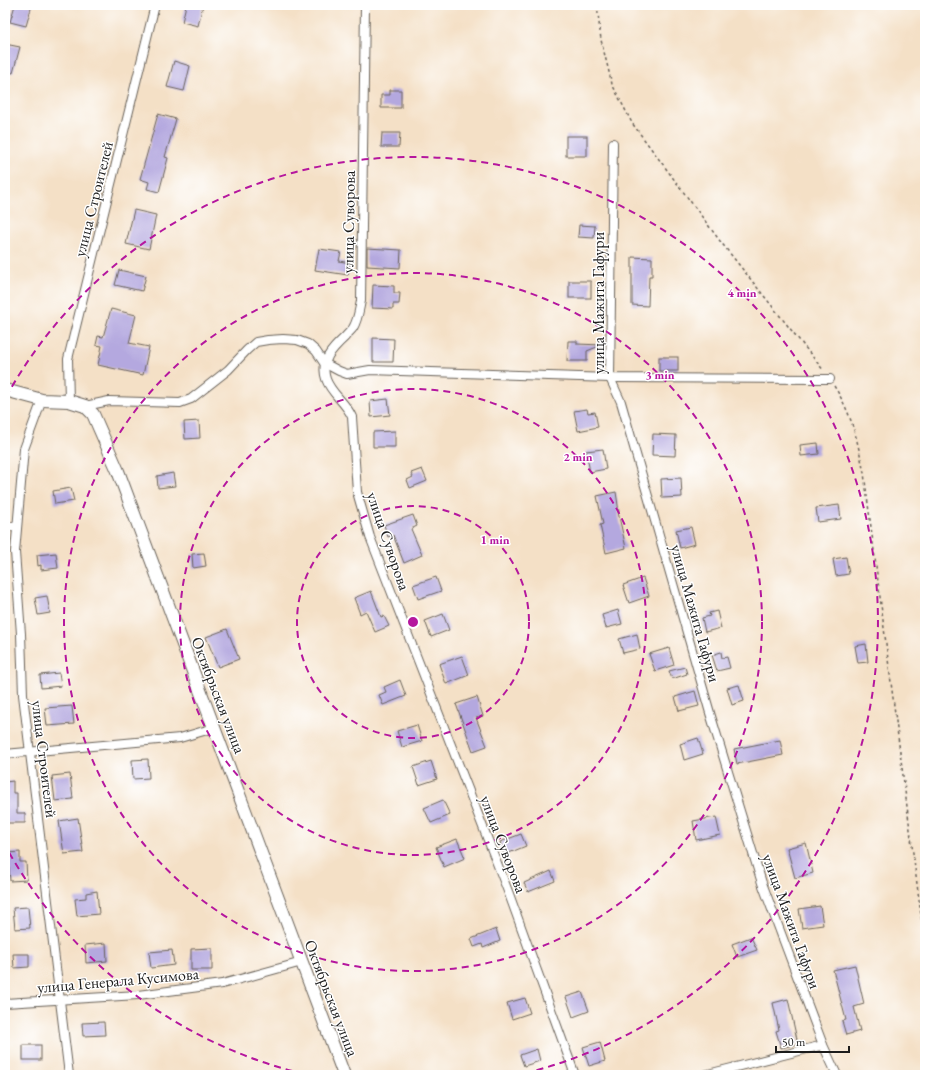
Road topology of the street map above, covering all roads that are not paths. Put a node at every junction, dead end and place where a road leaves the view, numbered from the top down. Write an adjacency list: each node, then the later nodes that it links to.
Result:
1 (155, 5): 9 (street, улица Строителей)
2 (365, 5): 4 (street, улица Суворова)
3 (613, 143): 5 (street, улица Мажита Гафури)
4 (324, 364): 5 (street); 10 (street); 22 (street, улица Суворова)
5 (610, 378): 6 (street); 19 (street, улица Мажита Гафури)
6 (830, 379)
7 (5, 390): 8 (street)
8 (42, 400): 9 (street); 11 (street, улица Строителей)
9 (69, 401): 10 (street)
10 (85, 406): 13 (street, Октябрьская улица)
11 (18, 525): 12 (street); 14 (street, улица Строителей)
12 (5, 528)
13 (214, 728): 14 (street); 16 (street, Октябрьская улица)
14 (31, 751): 15 (street); 17 (street, улица Строителей)
15 (5, 754)
16 (302, 962): 17 (street, улица Генерала Кусимова); 21 (street, Октябрьская улица)
17 (60, 999): 18 (street, улица Генерала Кусимова); 20 (street, улица Строителей)
18 (5, 1003)
19 (823, 1045): 23 (street); 24 (street, улица Мажита Гафури)
20 (68, 1075)
21 (344, 1075)
22 (575, 1075)
23 (704, 1075)
24 (837, 1075)

